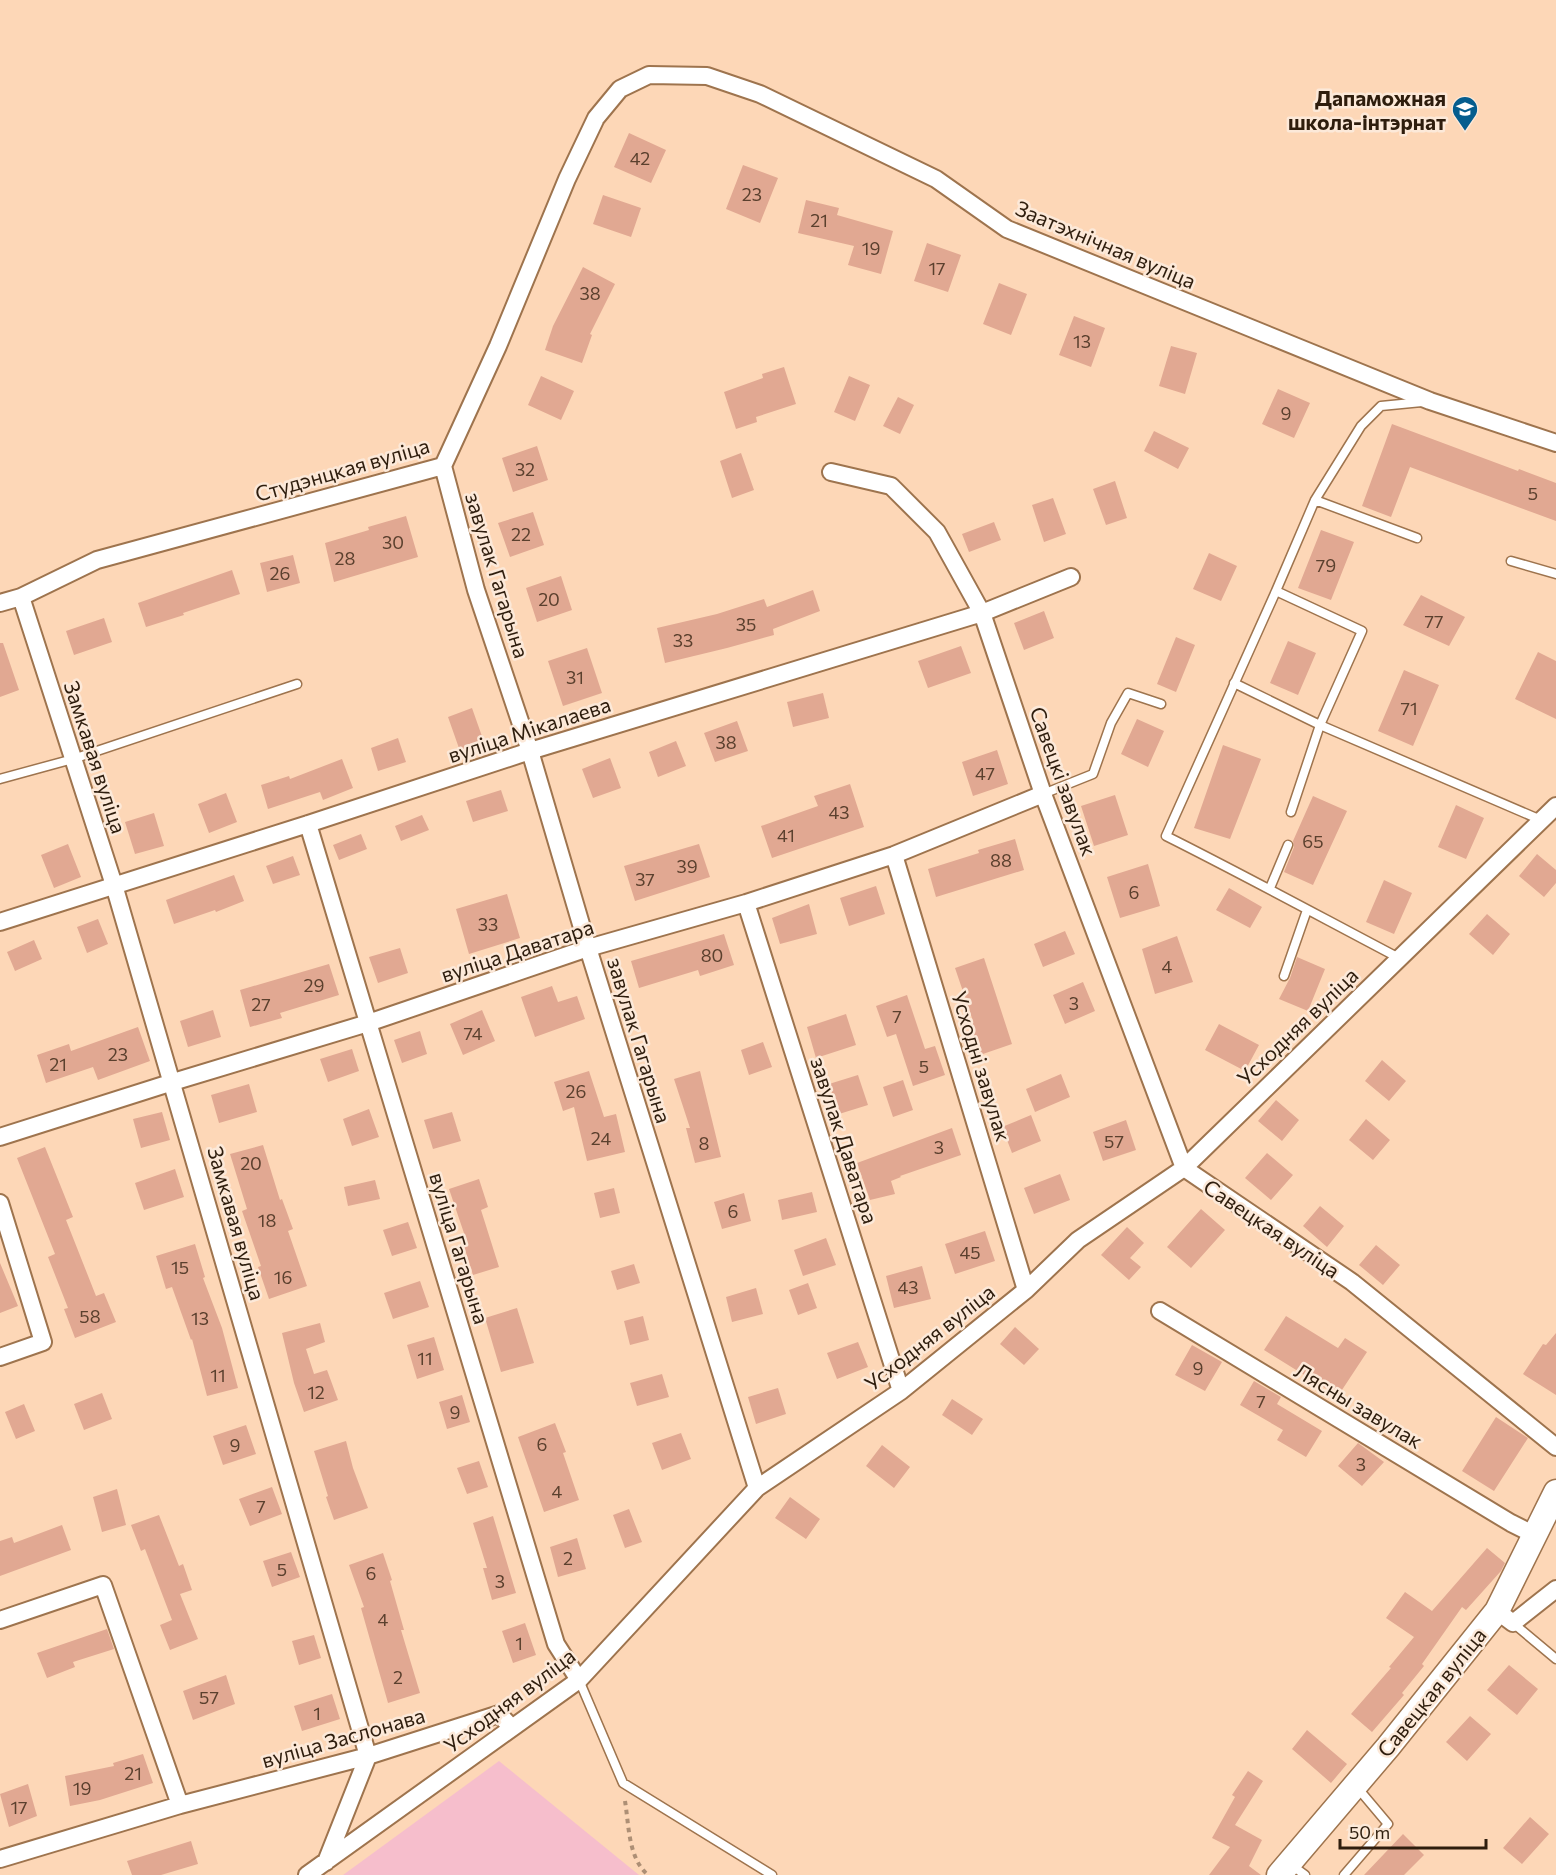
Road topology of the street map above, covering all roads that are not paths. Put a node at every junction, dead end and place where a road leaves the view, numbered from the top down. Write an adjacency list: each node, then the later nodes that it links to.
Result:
1 (649, 75): 2 (street, Заатэхнічная вуліца); 4 (street, Студэнцкая вуліца)
2 (1430, 401): 3 (street, Заатэхнічная вуліца); 6 (lane)
3 (1556, 443)
4 (443, 466): 12 (street, Студэнцкая вуліца); 19 (street, завулак Гагарына)
5 (831, 472): 14 (street, Савецкі завулак)
6 (1315, 500): 7 (lane); 11 (lane)
7 (1418, 538)
8 (1511, 561): 9 (lane)
9 (1556, 574)
10 (1071, 577): 14 (street, вуліца Мікалаева)
11 (1276, 591): 15 (lane); 18 (lane)
12 (21, 597): 13 (street, Студэнцкая вуліца); 20 (street, Замкавая вуліца)
13 (0, 603)
14 (982, 613): 19 (street, вуліца Мікалаева); 22 (street, Савецкі завулак)
15 (1234, 683): 18 (lane); 30 (lane)
16 (297, 684): 20 (lane)
17 (1161, 704): 22 (lane)
18 (1320, 725): 24 (lane); 25 (lane)
19 (530, 751): 26 (street, вуліца Мікалаева); 34 (street, завулак Гагарына)
20 (73, 759): 21 (lane); 29 (street, Замкавая вуліца)
21 (0, 779)
22 (1043, 794): 28 (street, вуліца Даватара); 40 (street, Савецкі завулак)
23 (1556, 806): 25 (street, Усходняя вуліца)
24 (1291, 812)
25 (1541, 820): 35 (street, Усходняя вуліца)
26 (308, 824): 29 (street, вуліца Мікалаева); 37 (street, вуліца Гагарына)
27 (1288, 845): 30 (lane)
28 (894, 855): 31 (street, вуліца Даватара); 42 (street, Усходні завулак)
29 (114, 885): 33 (street, вуліца Мікалаева); 38 (street, Замкавая вуліца)
30 (1270, 888): 32 (lane)
31 (746, 903): 34 (street, вуліца Даватара); 45 (street, завулак Даватара)
32 (1307, 910): 35 (lane); 36 (lane)
33 (0, 922)
34 (588, 948): 37 (street, вуліца Даватара); 47 (street, завулак Гагарына)
35 (1399, 958): 40 (street, Усходняя вуліца)
36 (1284, 976)
37 (368, 1023): 38 (street, вуліца Даватара); 54 (street, вуліца Гагарына)
38 (173, 1082): 39 (street, вуліца Даватара); 56 (street, Замкавая вуліца)
39 (0, 1137)
40 (1184, 1167): 42 (street, Усходняя вуліца); 46 (street, Савецкая вуліца)
41 (0, 1203): 44 (street)
42 (1026, 1290): 45 (street, Усходняя вуліца)
43 (1160, 1311): 49 (street, Лясны завулак)
44 (0, 1357)
45 (900, 1391): 47 (street, Усходняя вуліца)
46 (1556, 1447)
47 (757, 1488): 54 (street, Усходняя вуліца)
48 (1556, 1492): 49 (street, Савецкая вуліца)
49 (1534, 1535): 51 (street, Савецкая вуліца)
50 (1556, 1589): 51 (street)
51 (1505, 1617): 53 (lane); 57 (street, Савецкая вуліца)
52 (0, 1620): 58 (street)
53 (1556, 1659)
54 (579, 1680): 55 (street, Усходняя вуліца); 63 (lane)
55 (512, 1728): 56 (street, вуліца Заслонава); 60 (street, Усходняя вуліца)
56 (368, 1756): 58 (street, вуліца Заслонава); 60 (street)
57 (1355, 1786): 61 (street, Савецкая вуліца); 64 (lane)
58 (180, 1805): 59 (street, вуліца Заслонава)
59 (0, 1859)
60 (326, 1862): 62 (street, Усходняя вуліца)
61 (1291, 1871)
62 (307, 1875)
63 (772, 1875)
64 (1344, 1875)

